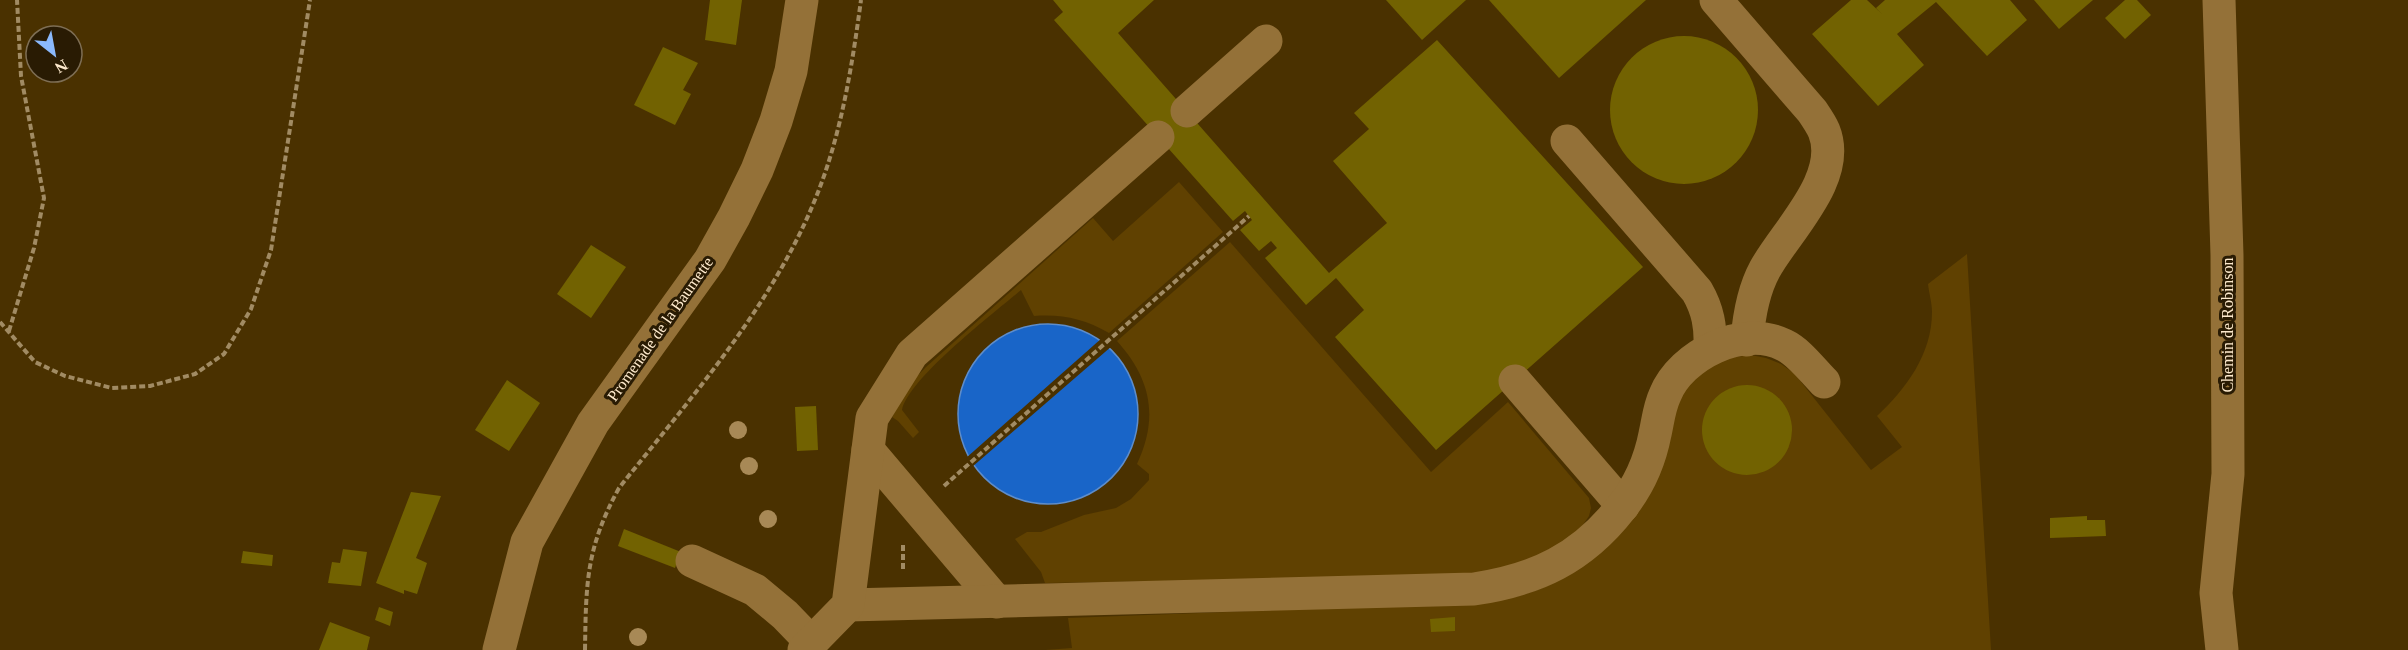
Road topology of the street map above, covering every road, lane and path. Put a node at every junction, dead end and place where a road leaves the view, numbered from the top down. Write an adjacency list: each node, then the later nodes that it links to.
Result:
1 (17, 0): 13 (path)
2 (310, 0): 13 (path)
3 (802, 0): 25 (street, Promenade de la Baumette)
4 (861, 0): 26 (path)
5 (1716, 0): 14 (street)
6 (2219, 0): 27 (street, Chemin de Robinson)
7 (1266, 41): 8 (street)
8 (1187, 111)
9 (1158, 137): 18 (street)
10 (1567, 141): 15 (street)
11 (1249, 216): 19 (path)
12 (0, 322): 13 (path)
13 (9, 332)
14 (1747, 340): 15 (street); 17 (street)
15 (1710, 349): 20 (street)
16 (1515, 381): 20 (street)
17 (1824, 382)
18 (868, 450): 22 (street); 23 (street)
19 (967, 466)
20 (1623, 506): 22 (street)
21 (692, 561): 24 (street)
22 (997, 602): 23 (street)
23 (848, 605): 24 (street)
24 (807, 646)
25 (499, 650)
26 (585, 650)
27 (2222, 650)

